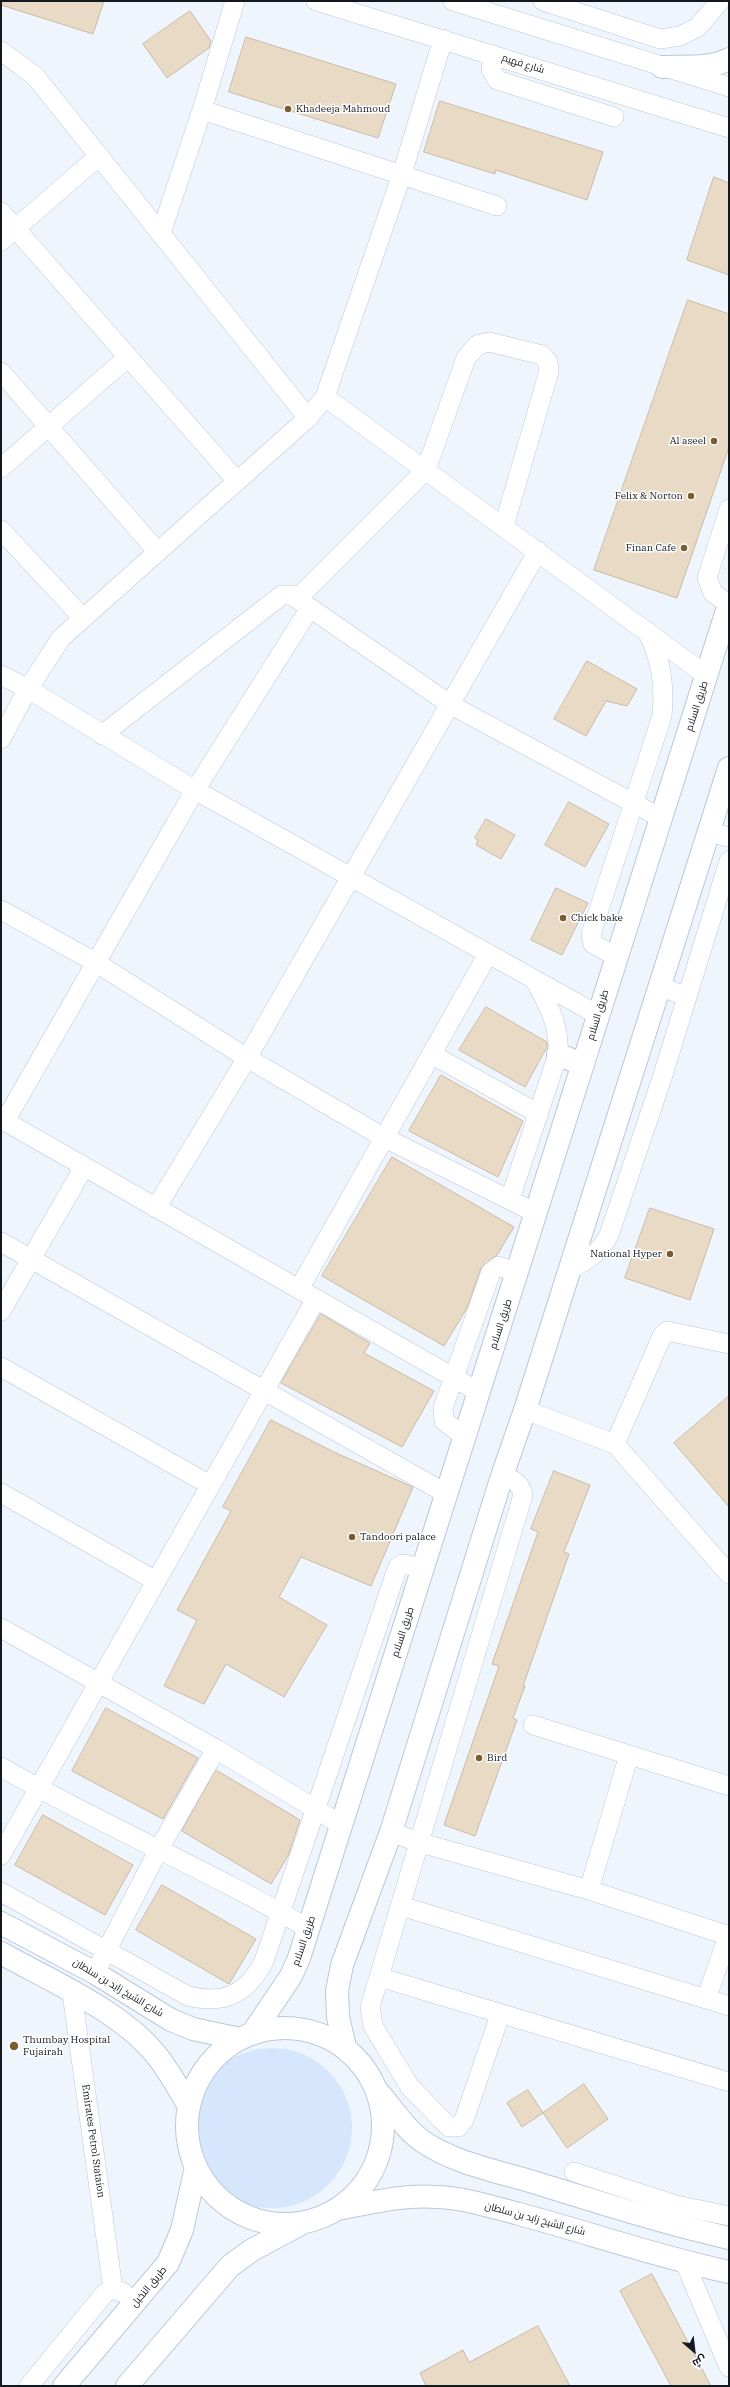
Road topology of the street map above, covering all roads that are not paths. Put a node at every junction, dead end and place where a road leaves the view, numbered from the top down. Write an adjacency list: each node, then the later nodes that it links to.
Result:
1 (235, 1): 12 (street)
2 (316, 1): 6 (street, شارع فهيم)
3 (453, 1): 10 (street)
4 (544, 1): 5 (street)
5 (720, 1)
6 (443, 39): 8 (street, شارع فهيم); 16 (street)
7 (1, 51): 15 (street)
8 (494, 55): 13 (street); 14 (street, شارع فهيم)
9 (729, 59): 10 (main road)
10 (662, 67): 11 (street)
11 (729, 87)
12 (202, 110): 16 (street); 20 (street)
13 (614, 118)
14 (729, 128)
15 (99, 156): 19 (street); 20 (street)
16 (402, 174): 17 (street); 24 (street)
17 (497, 206)
18 (1, 212): 19 (street)
19 (16, 229): 21 (street); 22 (street)
20 (161, 233): 25 (street)
21 (1, 241)
22 (128, 357): 26 (street); 29 (street)
23 (1, 372): 26 (street)
24 (325, 397): 25 (street); 28 (street)
25 (308, 418): 29 (street)
26 (50, 427): 27 (street); 33 (street)
27 (1, 468)
28 (426, 470): 31 (street); 31 (street); 35 (street)
29 (237, 481): 33 (street)
30 (729, 508): 36 (street)
31 (504, 526): 34 (street)
32 (1, 530): 37 (street)
33 (157, 551): 37 (street)
34 (538, 551): 38 (street); 42 (street)
35 (304, 603): 42 (street); 43 (street); 46 (street)
36 (729, 604): 40 (main road, طريق السلام)
37 (82, 617): 41 (street)
38 (647, 630): 40 (street); 47 (street)
39 (1, 675): 41 (street)
40 (706, 675): 48 (main road, طريق السلام)
41 (28, 689): 43 (street); 44 (street)
42 (451, 705): 47 (street); 51 (street)
43 (102, 735): 46 (street)
44 (1, 739)
45 (729, 768): 49 (main road)
46 (195, 790): 51 (street); 55 (street)
47 (634, 802): 48 (street); 54 (street)
48 (661, 818): 54 (main road, طريق السلام)
49 (719, 834): 57 (main road)
50 (729, 861): 58 (street)
51 (349, 878): 53 (street); 62 (street)
52 (1, 910): 55 (street)
53 (488, 954): 56 (street); 60 (street)
54 (617, 957): 59 (main road, طريق السلام)
55 (95, 962): 62 (street); 65 (street)
56 (534, 980): 59 (street); 61 (street)
57 (660, 986): 58 (street); 68 (main road)
58 (687, 997): 70 (street)
59 (598, 1016): 63 (main road, طريق السلام)
60 (431, 1054): 64 (street); 66 (street)
61 (558, 1054): 63 (main road); 64 (street)
62 (246, 1058): 66 (street); 71 (street)
63 (583, 1065): 72 (main road, طريق السلام)
64 (539, 1114): 69 (street)
65 (3, 1120): 67 (street)
66 (383, 1136): 69 (street); 77 (street)
67 (84, 1167): 71 (street); 74 (street)
68 (593, 1194): 70 (street); 75 (main road)
69 (510, 1199): 72 (street)
70 (620, 1203): 75 (street)
71 (156, 1208): 77 (street)
72 (536, 1213): 76 (main road, طريق السلام)
73 (1, 1242): 74 (street)
74 (31, 1259): 79 (street); 83 (street)
75 (569, 1270): 85 (main road)
76 (517, 1273): 82 (street); 84 (main road, طريق السلام)
77 (299, 1289): 78 (street)
78 (316, 1299): 82 (street); 83 (street)
79 (1, 1311)
80 (729, 1344): 87 (street)
81 (1, 1367): 89 (street)
82 (454, 1376): 84 (street); 86 (street)
83 (264, 1390): 89 (street); 91 (street)
84 (479, 1392): 86 (main road, طريق السلام)
85 (525, 1410): 87 (street); 88 (main road)
86 (465, 1437): 91 (main road, طريق السلام)
87 (615, 1444): 93 (street)
88 (502, 1476): 105 (main road); 106 (street)
89 (210, 1485): 94 (street)
90 (1, 1493): 94 (street)
91 (446, 1494): 92 (main road, طريق السلام)
92 (423, 1568): 103 (street); 104 (main road, طريق السلام)
93 (729, 1574)
94 (156, 1580): 96 (street)
95 (1, 1628): 96 (street)
96 (98, 1682): 98 (street); 102 (street)
97 (534, 1725): 99 (street)
98 (216, 1749): 103 (street); 107 (street)
99 (630, 1754): 101 (street); 109 (street)
100 (1, 1767): 102 (street)
101 (729, 1786)
102 (38, 1788): 107 (street); 108 (street)
103 (316, 1808): 104 (street); 112 (street)
104 (342, 1825): 114 (main road, طريق السلام)
105 (391, 1832): 106 (street); 125 (main road)
106 (421, 1843): 109 (street); 111 (street)
107 (159, 1849): 112 (street); 116 (street)
108 (1, 1855)
109 (589, 1890): 115 (street)
110 (1, 1892): 116 (street)
111 (400, 1906): 119 (street); 121 (street)
112 (280, 1912): 114 (street); 116 (street)
113 (1, 1923): 118 (main road, شارع الشيخ زايد بن سلطان)
114 (309, 1929): 124 (main road, طريق السلام)
115 (729, 1935): 121 (street)
116 (107, 1950): 118 (street)
117 (1, 1953): 120 (main road)
118 (95, 1973): 124 (main road, شارع الشيخ زايد بن سلطان)
119 (379, 1977): 123 (street); 123 (street)
120 (72, 1993): 128 (main road); 141 (street, Emirates Petrol Stataion)
121 (706, 1999): 122 (street)
122 (729, 2006)
123 (500, 2015): 126 (street)
124 (246, 2036): 125 (main road); 128 (main road)
125 (345, 2048): 127 (main road)
126 (729, 2082)
127 (378, 2092): 131 (main road); 132 (main road)
128 (189, 2106): 129 (main road)
129 (196, 2167): 134 (main road); 142 (main road, طريق النخيل)
130 (574, 2172): 131 (street)
131 (608, 2195): 133 (street); 135 (main road)
132 (338, 2209): 134 (main road); 138 (main road, شارع الشيخ زايد بن سلطان)
133 (729, 2216)
134 (303, 2223): 146 (main road)
135 (682, 2227): 136 (main road); 138 (main road)
136 (729, 2238)
137 (729, 2250): 139 (main road)
138 (677, 2260): 140 (main road, شارع الشيخ زايد بن سلطان); 143 (street)
139 (729, 2260)
140 (729, 2272)
141 (113, 2289): 142 (street); 144 (street)
142 (135, 2304): 145 (main road, طريق النخيل)
143 (729, 2367)
144 (29, 2386)
145 (64, 2386)
146 (127, 2386)

